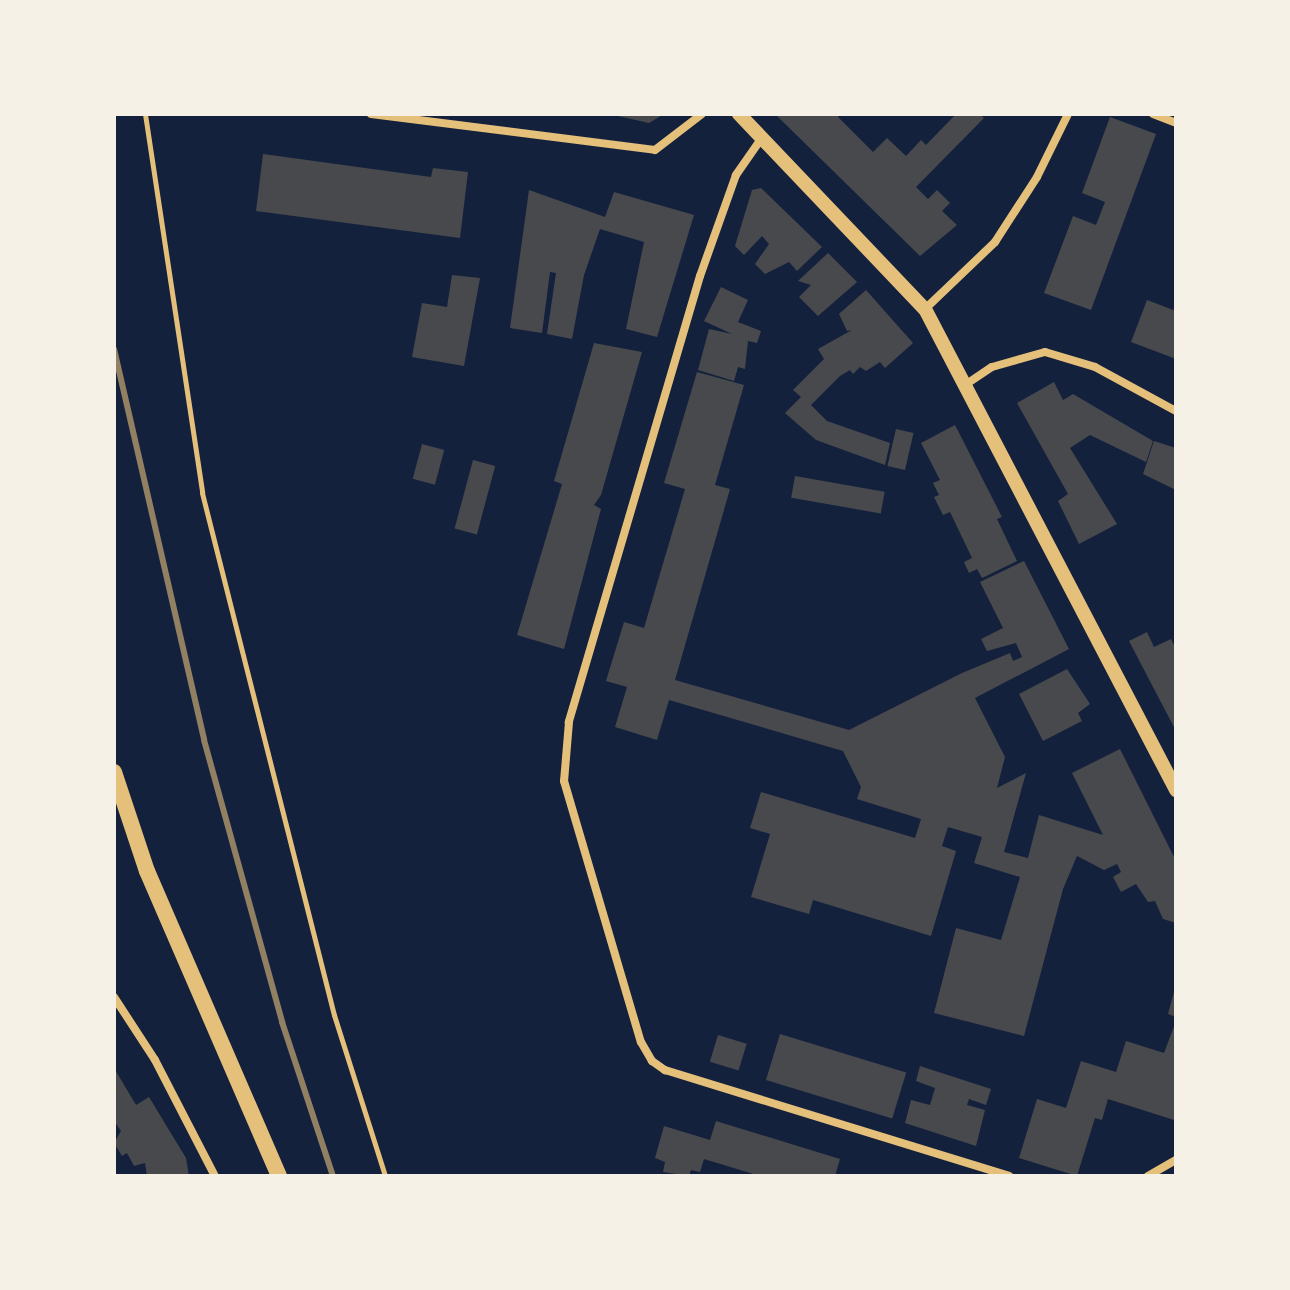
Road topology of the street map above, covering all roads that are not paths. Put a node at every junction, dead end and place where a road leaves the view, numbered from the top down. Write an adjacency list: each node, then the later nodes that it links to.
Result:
1 (371, 114): 2 (street)
2 (702, 114)
3 (739, 114): 7 (street)
4 (1068, 114): 8 (street)
5 (1153, 114): 6 (street)
6 (1176, 123)
7 (761, 139): 8 (street); 17 (street)
8 (925, 309): 9 (street)
9 (965, 385): 10 (street); 12 (street)
10 (1176, 411)
11 (114, 772): 16 (main road)
12 (1176, 790)
13 (114, 997): 15 (street)
14 (1176, 1160): 18 (street)
15 (215, 1176)
16 (279, 1176)
17 (1009, 1176)
18 (1148, 1176)

